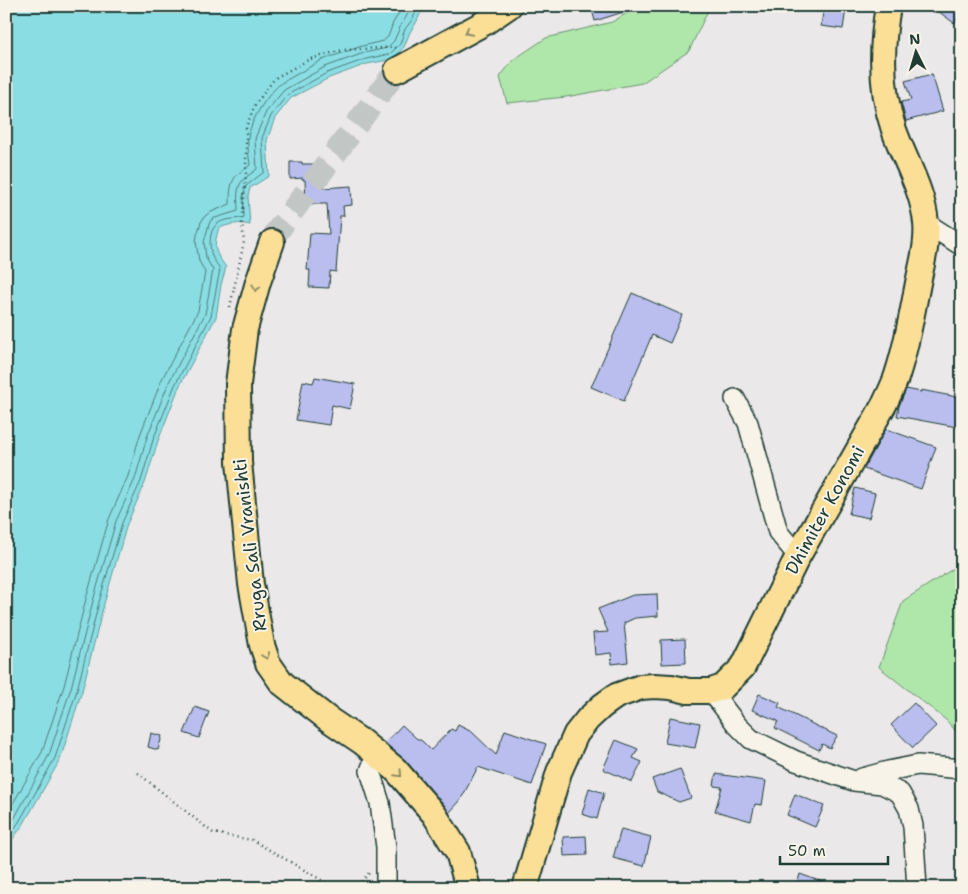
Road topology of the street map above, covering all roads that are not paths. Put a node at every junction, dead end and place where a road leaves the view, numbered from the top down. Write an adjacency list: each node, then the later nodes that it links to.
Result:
1 (509, 6): 3 (main road, one-way to 3)
2 (888, 6): 4 (main road, Dhimiter Konomi)
3 (396, 70)
4 (926, 223): 6 (street); 8 (main road, Dhimiter Konomi)
5 (272, 242): 10 (main road, Rruga Sali Vranishti, one-way to 10)
6 (962, 246)
7 (735, 399): 8 (street)
8 (798, 556): 9 (main road, Dhimiter Konomi)
9 (711, 690): 12 (street); 15 (main road, Dhimiter Konomi)
10 (378, 756): 13 (street); 14 (main road, Rruga Sali Vranishti, one-way to 14)
11 (962, 769): 12 (street)
12 (854, 781): 16 (street)
13 (386, 888)
14 (468, 888)
15 (525, 888)
16 (917, 888)

